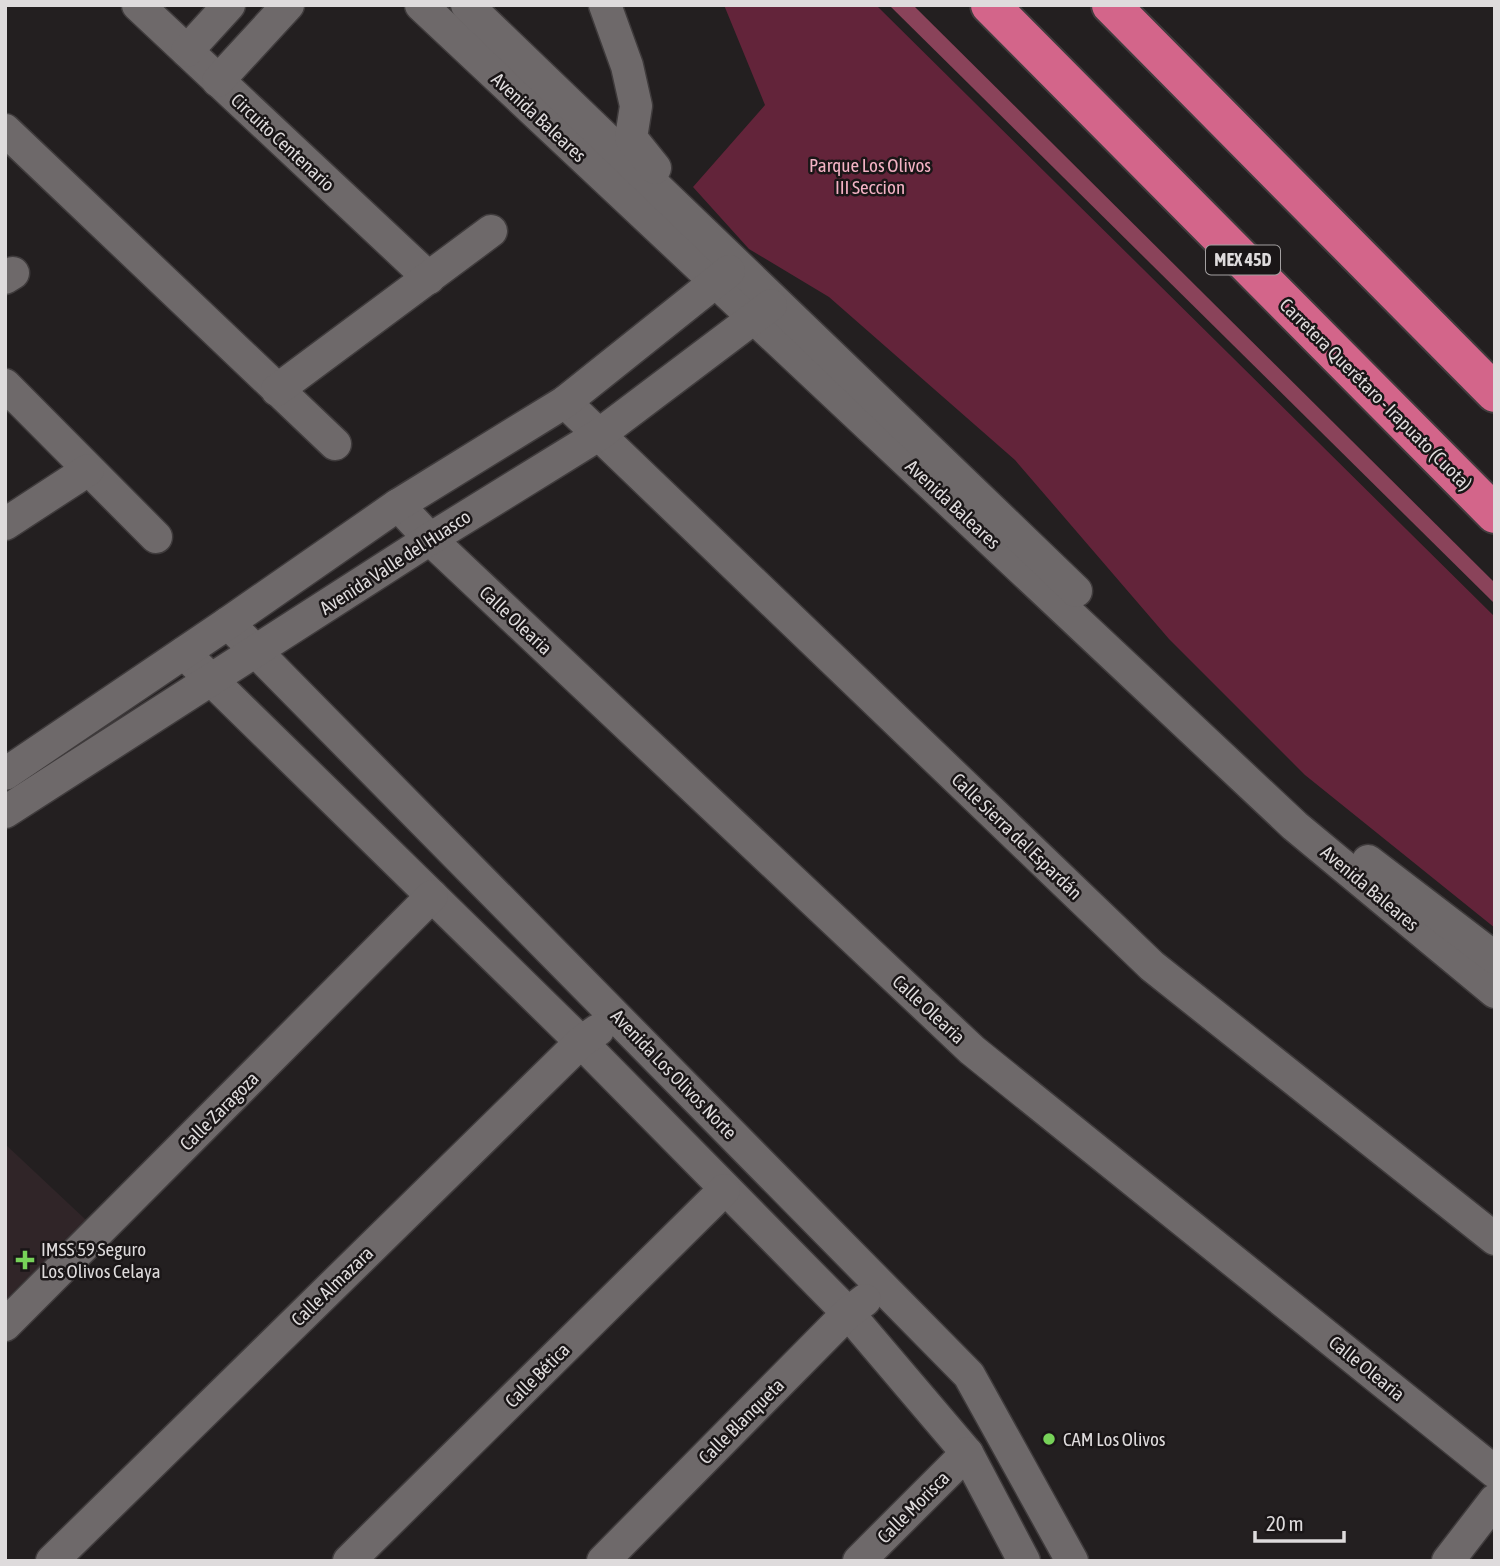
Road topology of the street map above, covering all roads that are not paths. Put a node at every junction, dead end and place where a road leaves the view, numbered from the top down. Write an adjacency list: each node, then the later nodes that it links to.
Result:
1 (138, 5): 9 (street, Circuito Centenario)
2 (229, 5): 9 (street)
3 (288, 5): 10 (street)
4 (421, 5): 13 (street, Avenida Baleares)
5 (467, 5): 13 (street, Avenida Baleares)
6 (990, 5): 24 (highway, Carretera Querétaro - Irapuato (Cuota) / MEX 45D)
7 (1111, 5): 18 (highway)
8 (606, 10): 13 (street)
9 (187, 51): 10 (street, Circuito Centenario)
10 (218, 81): 14 (street, Circuito Centenario)
11 (5, 130): 17 (street)
12 (491, 231): 14 (street)
13 (725, 274): 15 (street, Avenida Baleares); 19 (street)
14 (429, 278): 17 (street)
15 (765, 309): 20 (street, Avenida Valle del Huasco); 35 (street, Avenida Baleares); 36 (street, Avenida Baleares)
16 (5, 385): 22 (street)
17 (277, 390): 21 (street)
18 (1495, 393)
19 (565, 402): 20 (street, Calle Sierra del Espardán); 23 (street)
20 (600, 434): 27 (street, Avenida Valle del Huasco); 40 (street, Calle Sierra del Espardán)
21 (335, 444)
22 (88, 470): 25 (street); 26 (street)
23 (398, 505): 27 (street, Calle Olearia); 28 (street)
24 (1495, 514)
25 (5, 524)
26 (156, 537)
27 (430, 538): 29 (street, Avenida Valle del Huasco); 45 (street, Calle Olearia)
28 (228, 624): 29 (street, Avenida Los Olivos Norte); 30 (street)
29 (255, 652): 31 (street, Avenida Valle del Huasco); 37 (street, Avenida Los Olivos Norte)
30 (184, 653): 31 (street); 32 (street)
31 (211, 680): 33 (street, Avenida Valle del Huasco); 34 (street)
32 (5, 774)
33 (5, 812)
34 (432, 896): 38 (street); 43 (street, Calle Zaragoza)
35 (1495, 958)
36 (1495, 992)
37 (618, 1017): 38 (street, Calle Almazara); 41 (street, Avenida Los Olivos Norte)
38 (581, 1041): 39 (street); 47 (street, Calle Almazara)
39 (724, 1190): 42 (street); 48 (street, Calle Bética)
40 (1495, 1239)
41 (883, 1287): 42 (street, Calle Blanqueta); 52 (street, Avenida Los Olivos Norte)
42 (848, 1313): 44 (street); 49 (street, Calle Blanqueta)
43 (5, 1325)
44 (967, 1453): 50 (street, Calle Morisca); 51 (street)
45 (1495, 1472)
46 (1495, 1500): 53 (street)
47 (52, 1561)
48 (349, 1561)
49 (603, 1561)
50 (859, 1561)
51 (1024, 1561)
52 (1072, 1561)
53 (1448, 1561)

